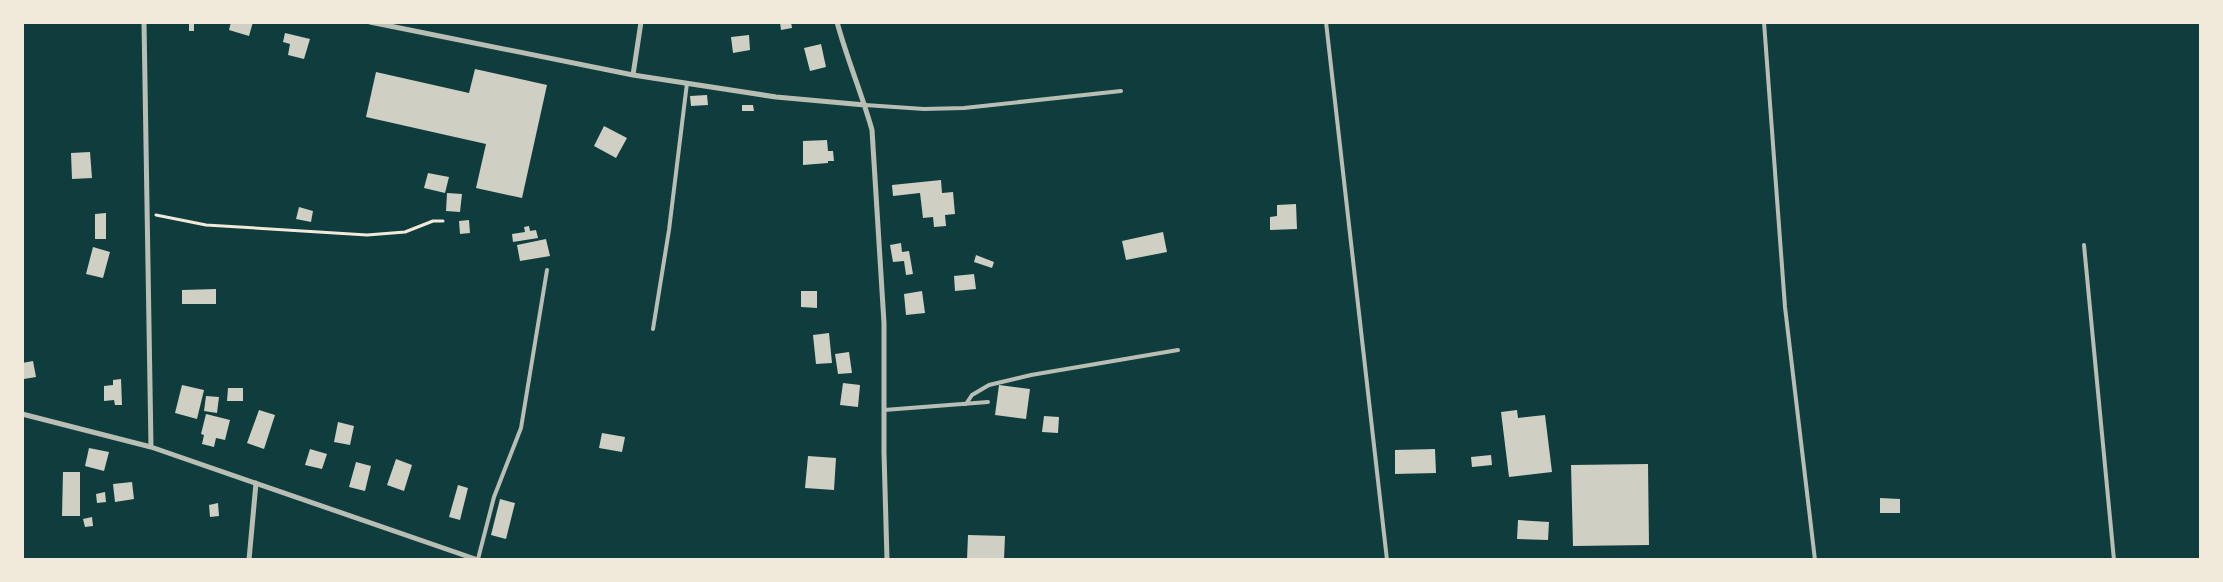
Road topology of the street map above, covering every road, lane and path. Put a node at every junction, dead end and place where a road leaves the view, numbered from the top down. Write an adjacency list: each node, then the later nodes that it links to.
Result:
1 (144, 22): 11 (street)
2 (370, 22): 7 (street)
3 (641, 22): 7 (street)
4 (837, 22): 10 (street)
5 (1326, 22): 26 (lane)
6 (1764, 22): 27 (lane)
7 (633, 75): 8 (street)
8 (687, 83): 10 (street); 15 (lane)
9 (1120, 91): 10 (lane)
10 (865, 104): 19 (street)
11 (148, 214): 12 (path); 21 (street)
12 (443, 221)
13 (2084, 245): 28 (lane)
14 (547, 270): 23 (lane)
15 (653, 329)
16 (1178, 350): 18 (lane)
17 (988, 402): 18 (lane)
18 (966, 404): 19 (lane)
19 (884, 410): 25 (street)
20 (22, 414): 21 (street)
21 (151, 447): 22 (street)
22 (256, 483): 23 (street); 24 (street)
23 (478, 559)
24 (249, 560)
25 (887, 560)
26 (1387, 560)
27 (1815, 560)
28 (2114, 560)

